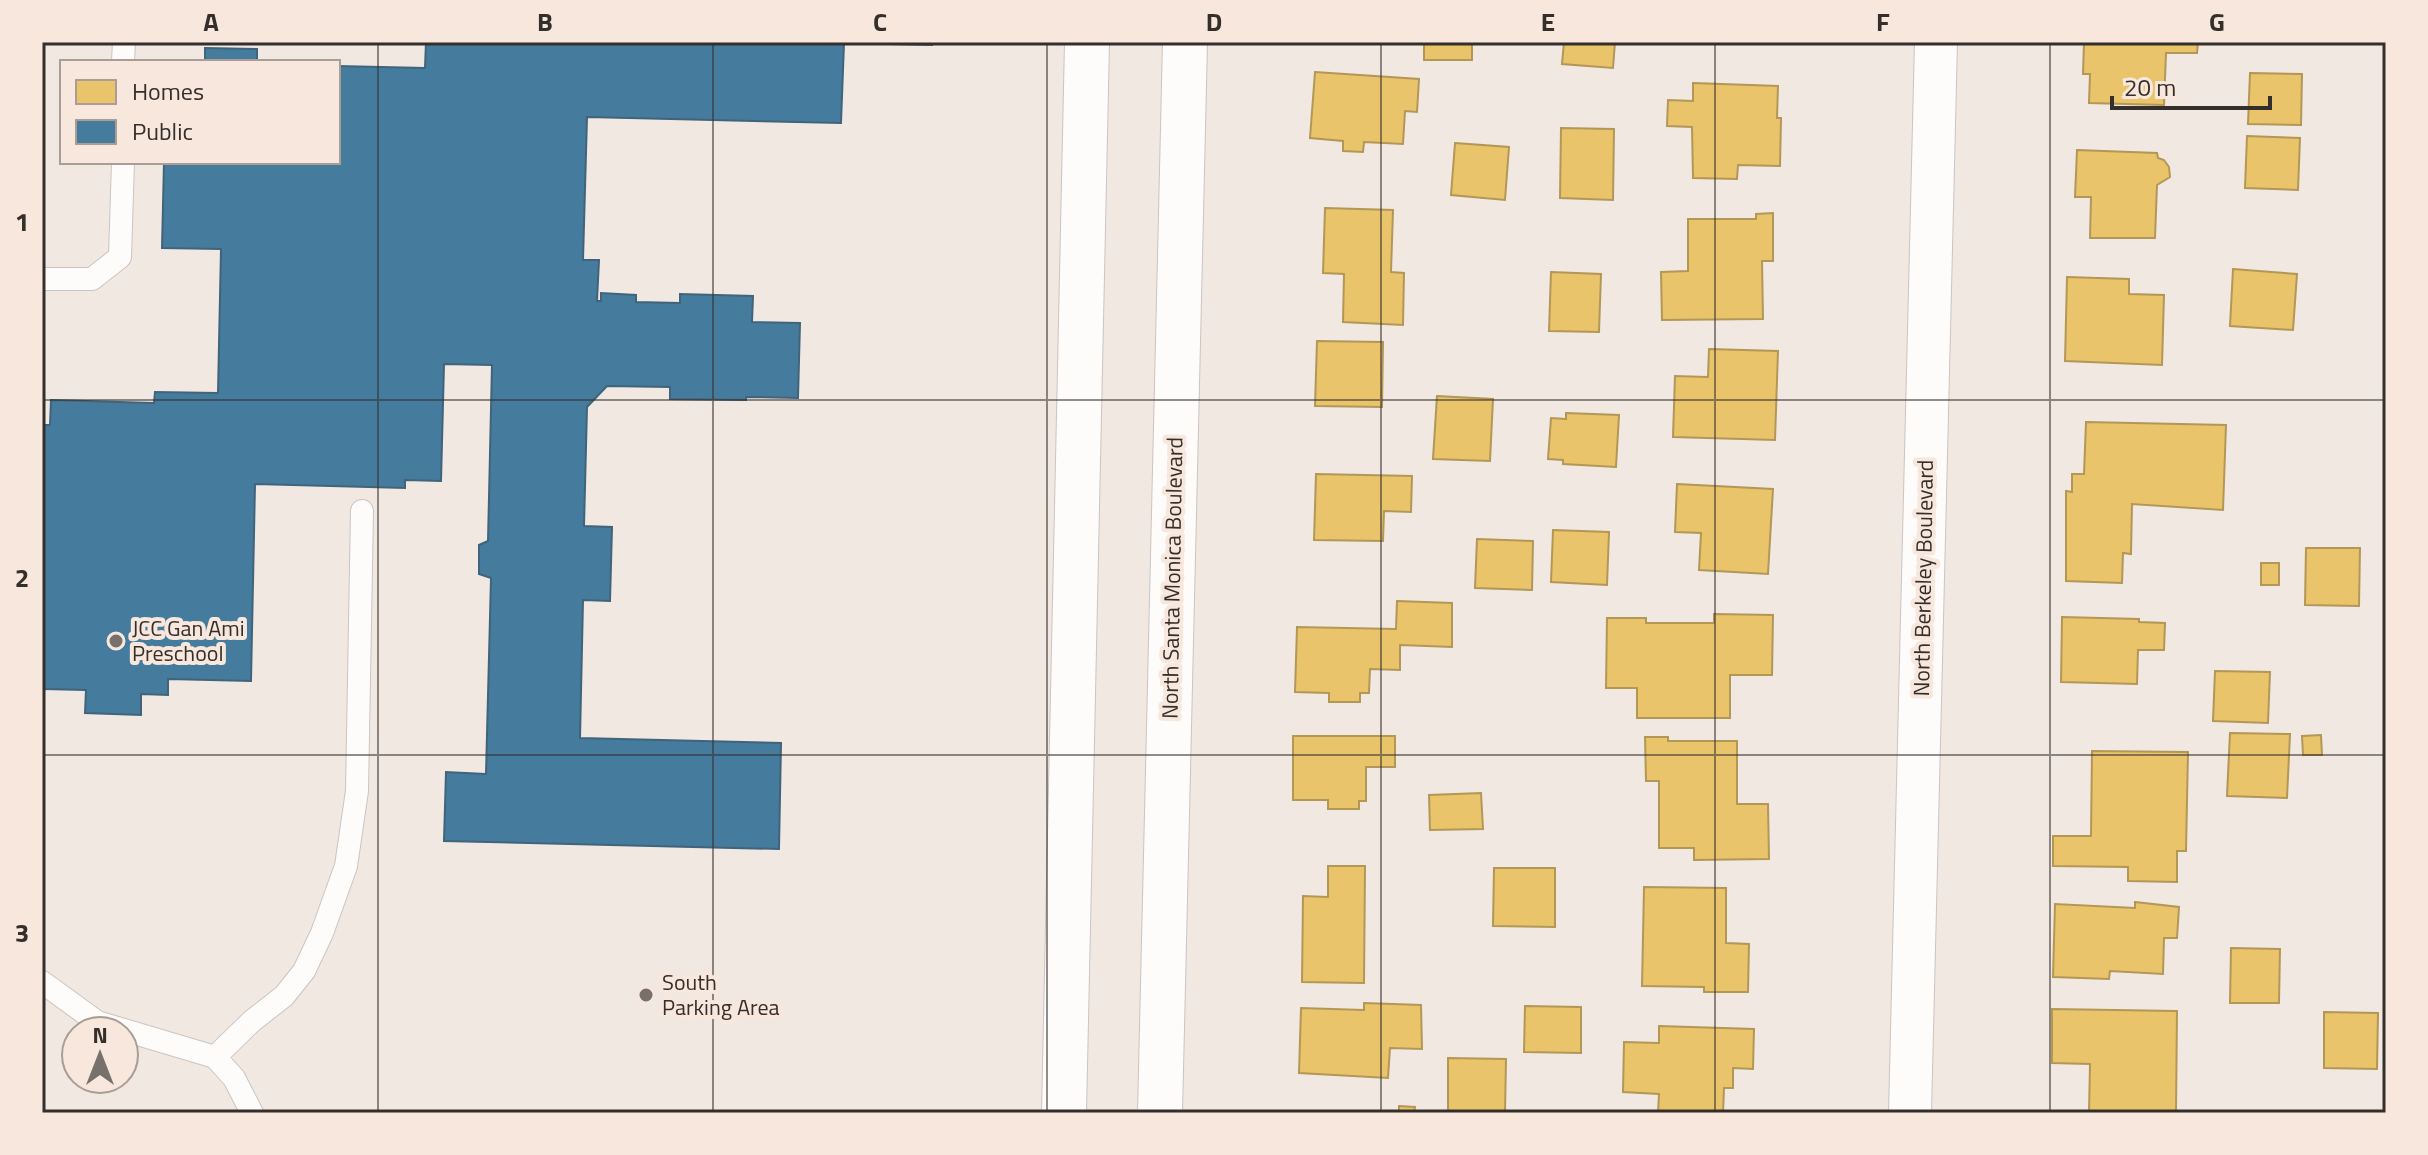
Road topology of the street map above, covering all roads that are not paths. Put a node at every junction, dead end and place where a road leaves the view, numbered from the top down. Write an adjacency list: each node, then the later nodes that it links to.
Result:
1 (1087, 42): 10 (street)
2 (1185, 42): 11 (street, North Santa Monica Boulevard)
3 (1936, 42): 12 (street, North Berkeley Boulevard)
4 (123, 164): 5 (lane)
5 (42, 279)
6 (362, 511): 8 (lane)
7 (42, 982): 8 (lane)
8 (215, 1057): 9 (lane)
9 (252, 1113)
10 (1064, 1113)
11 (1160, 1113)
12 (1910, 1113)

